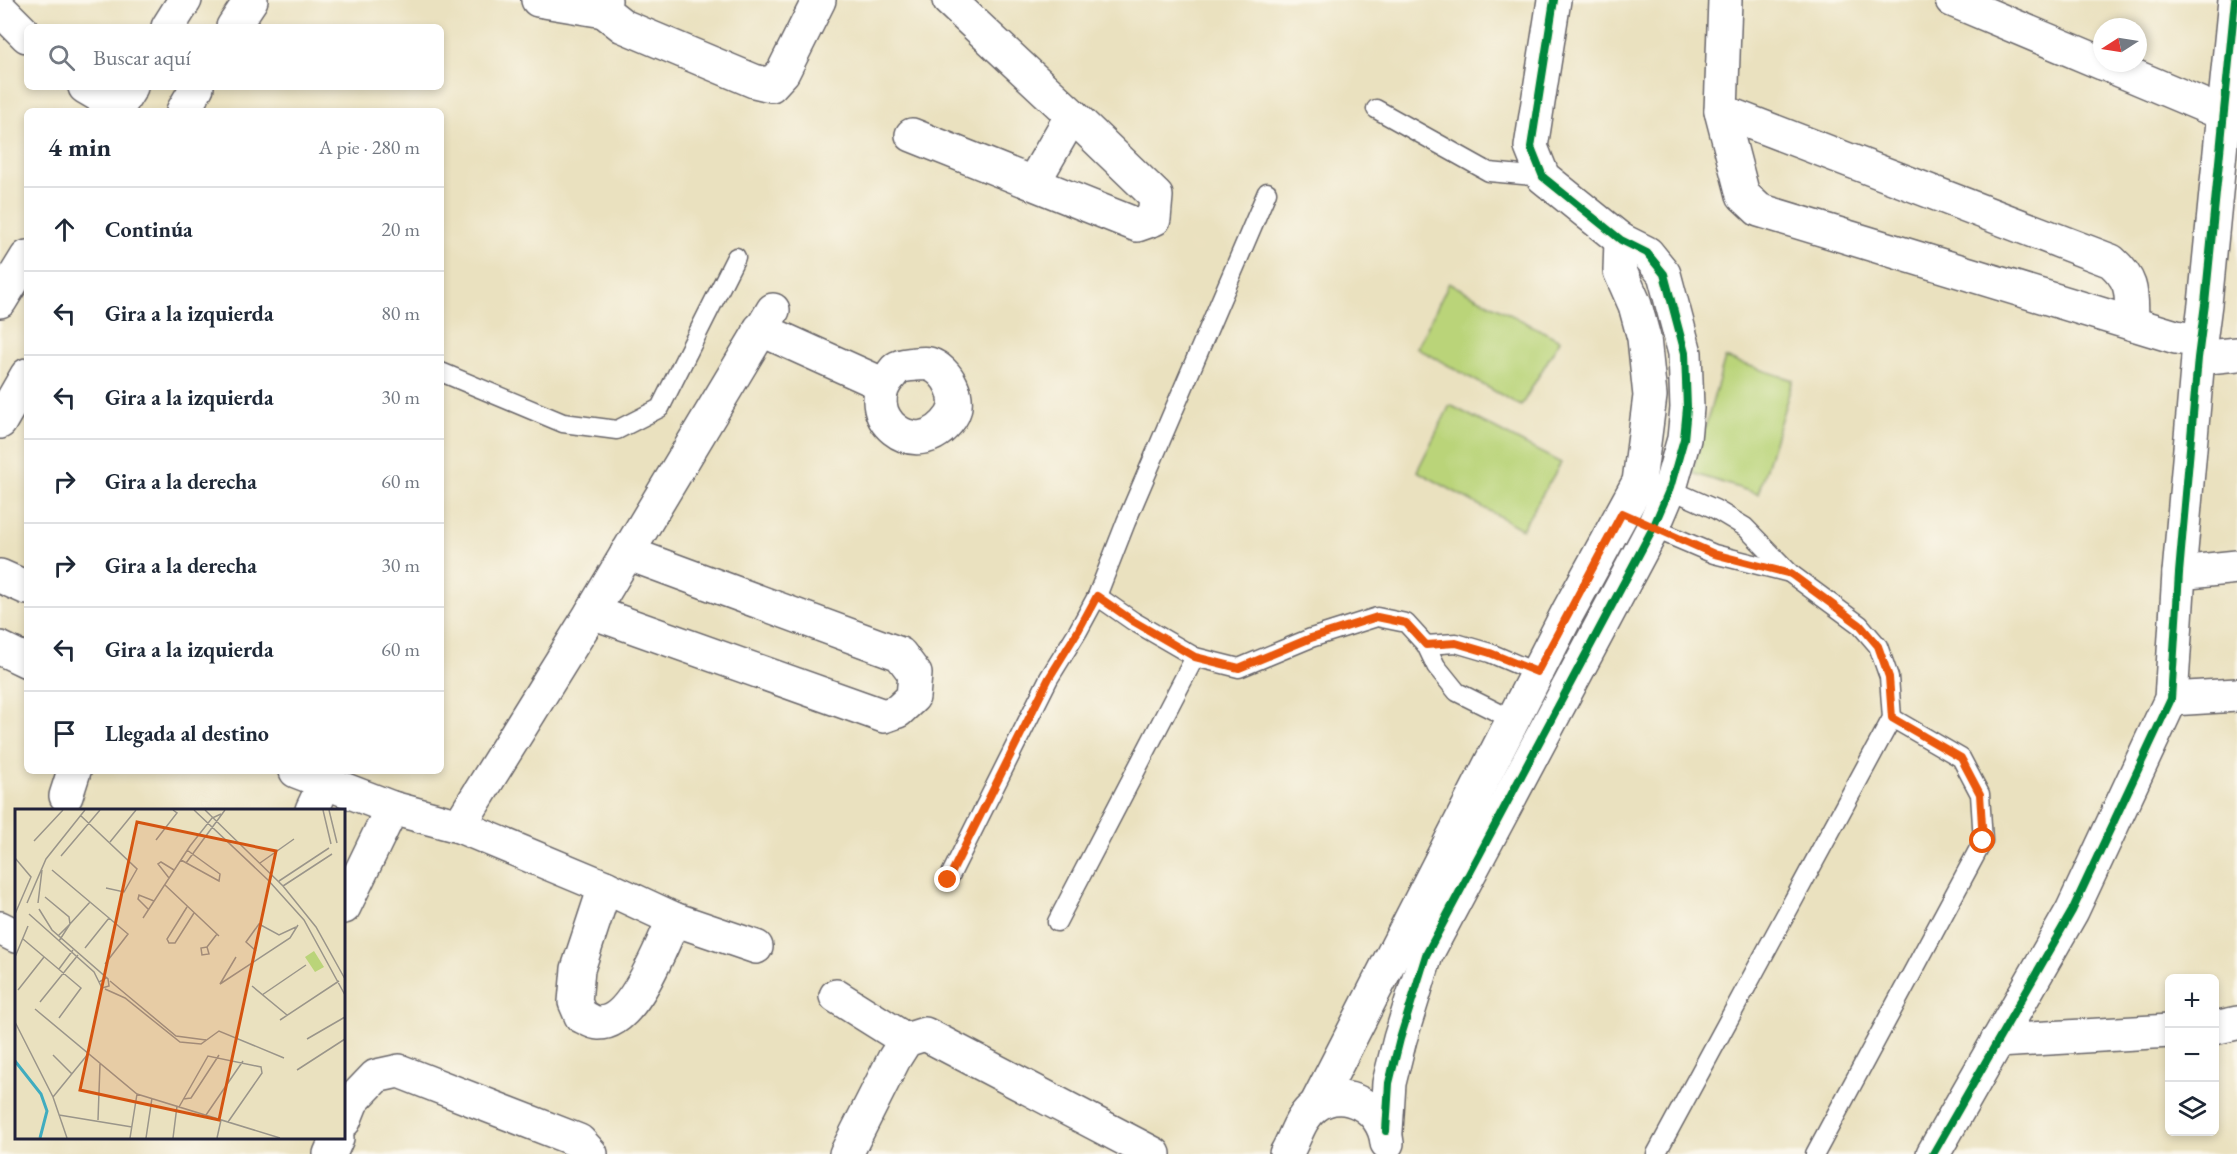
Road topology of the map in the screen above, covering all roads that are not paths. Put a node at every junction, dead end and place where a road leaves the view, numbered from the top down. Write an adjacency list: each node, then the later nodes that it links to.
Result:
1 (185, 0): 12 (street)
2 (250, 0): 13 (street)
3 (538, 0): 10 (street)
4 (819, 0): 10 (street)
5 (949, 0): 24 (street)
6 (1554, 0): 26 (street)
7 (1725, 0): 22 (street)
8 (1952, 0): 15 (street)
9 (2235, 0): 23 (street)
10 (604, 5)
11 (0, 9): 14 (street)
12 (170, 24)
13 (235, 24)
14 (24, 33)
15 (2093, 59)
16 (2124, 72): 23 (street)
17 (92, 90): 19 (street)
18 (195, 90): 20 (street)
19 (122, 102)
20 (185, 108)
21 (1376, 109): 26 (lane)
22 (1721, 111): 33 (street); 33 (street)
23 (2224, 114): 36 (street)
24 (1072, 115): 27 (street); 27 (street)
25 (912, 135): 27 (street)
26 (1543, 177): 29 (street)
27 (1033, 183)
28 (1267, 192): 54 (lane)
29 (1621, 240): 34 (street); 35 (street)
30 (736, 257): 38 (lane)
31 (24, 262): 32 (street)
32 (0, 301)
33 (2132, 323): 36 (street)
34 (1678, 324): 35 (street); 43 (street)
35 (1644, 338): 42 (street)
36 (2199, 350): 37 (street); 50 (street)
37 (2237, 354)
38 (444, 373)
39 (24, 380): 41 (street)
40 (882, 384): 48 (street)
41 (0, 422)
42 (1646, 433): 43 (street); 44 (street)
43 (1684, 439): 45 (street)
44 (1640, 476): 45 (lane); 46 (street)
45 (1670, 488): 47 (street); 51 (lane)
46 (1622, 513): 47 (lane); 60 (street)
47 (1653, 528): 51 (lane); 61 (street)
48 (627, 553): 55 (street); 55 (street)
49 (2237, 567): 50 (street)
50 (2179, 573): 63 (street)
51 (1791, 574): 64 (lane)
52 (0, 576): 53 (street)
53 (24, 587)
54 (1097, 596): 58 (lane); 70 (lane)
55 (592, 612): 69 (street)
56 (1426, 645): 58 (lane); 60 (lane); 65 (lane)
57 (0, 648): 59 (street)
58 (1195, 657): 74 (lane)
59 (24, 660)
60 (1537, 672): 61 (lane); 65 (street)
61 (1567, 688): 66 (street)
62 (2237, 695): 63 (street)
63 (2171, 699): 83 (street)
64 (1892, 718): 93 (lane); 94 (lane)
65 (1513, 719): 66 (lane); 84 (street)
66 (1541, 737): 87 (street)
67 (311, 788): 68 (street)
68 (392, 808): 69 (street); 72 (street)
69 (459, 826): 71 (street)
70 (948, 880)
71 (605, 887): 73 (street); 73 (street)
72 (345, 906)
73 (675, 919): 77 (street)
74 (1057, 922)
75 (0, 928): 76 (street)
76 (15, 936)
77 (756, 947)
78 (836, 996): 82 (street)
79 (2237, 1023): 80 (street)
80 (2219, 1027)
81 (2165, 1031): 83 (street)
82 (906, 1040): 91 (street); 92 (street)
83 (1997, 1041): 95 (street)
84 (1316, 1105): 87 (street); 88 (street)
85 (345, 1118): 90 (street)
86 (336, 1139): 89 (street)
87 (1386, 1143)
88 (1292, 1149)
89 (330, 1154)
90 (591, 1154)
91 (846, 1154)
92 (1154, 1154)
93 (1656, 1154)
94 (1815, 1154)
95 (1934, 1154)

